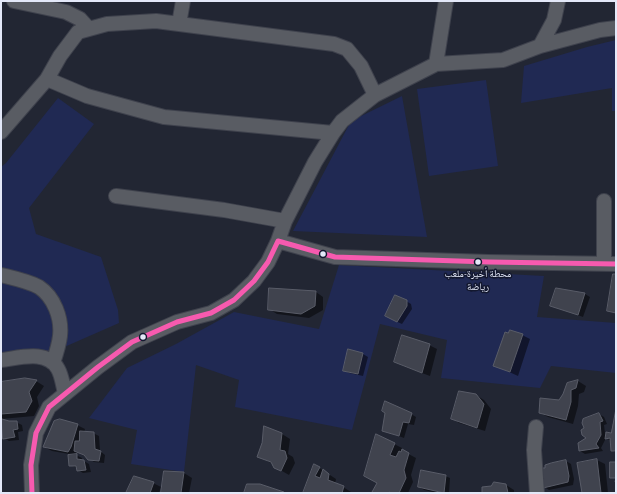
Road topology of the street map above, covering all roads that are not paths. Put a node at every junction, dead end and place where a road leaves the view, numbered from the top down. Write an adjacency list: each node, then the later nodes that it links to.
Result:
1 (14, 1): 7 (street)
2 (183, 1): 5 (street)
3 (446, 1): 9 (street)
4 (558, 1): 8 (street)
5 (179, 24): 7 (street); 11 (street)
6 (616, 28): 8 (street)
7 (89, 29): 10 (street)
8 (540, 46): 9 (street)
9 (436, 64): 11 (street)
10 (47, 79): 12 (street); 13 (street)
11 (375, 95): 13 (street)
12 (1, 132)
13 (332, 133): 16 (street)
14 (116, 196): 16 (street)
15 (604, 201): 18 (street)
16 (285, 221): 17 (street)
17 (278, 241): 18 (street); 22 (street)
18 (610, 264)
19 (1, 275): 21 (street)
20 (1, 360): 21 (street)
21 (53, 362): 22 (street)
22 (65, 393): 24 (street)
23 (536, 427): 25 (street)
24 (32, 493)
25 (537, 493)

